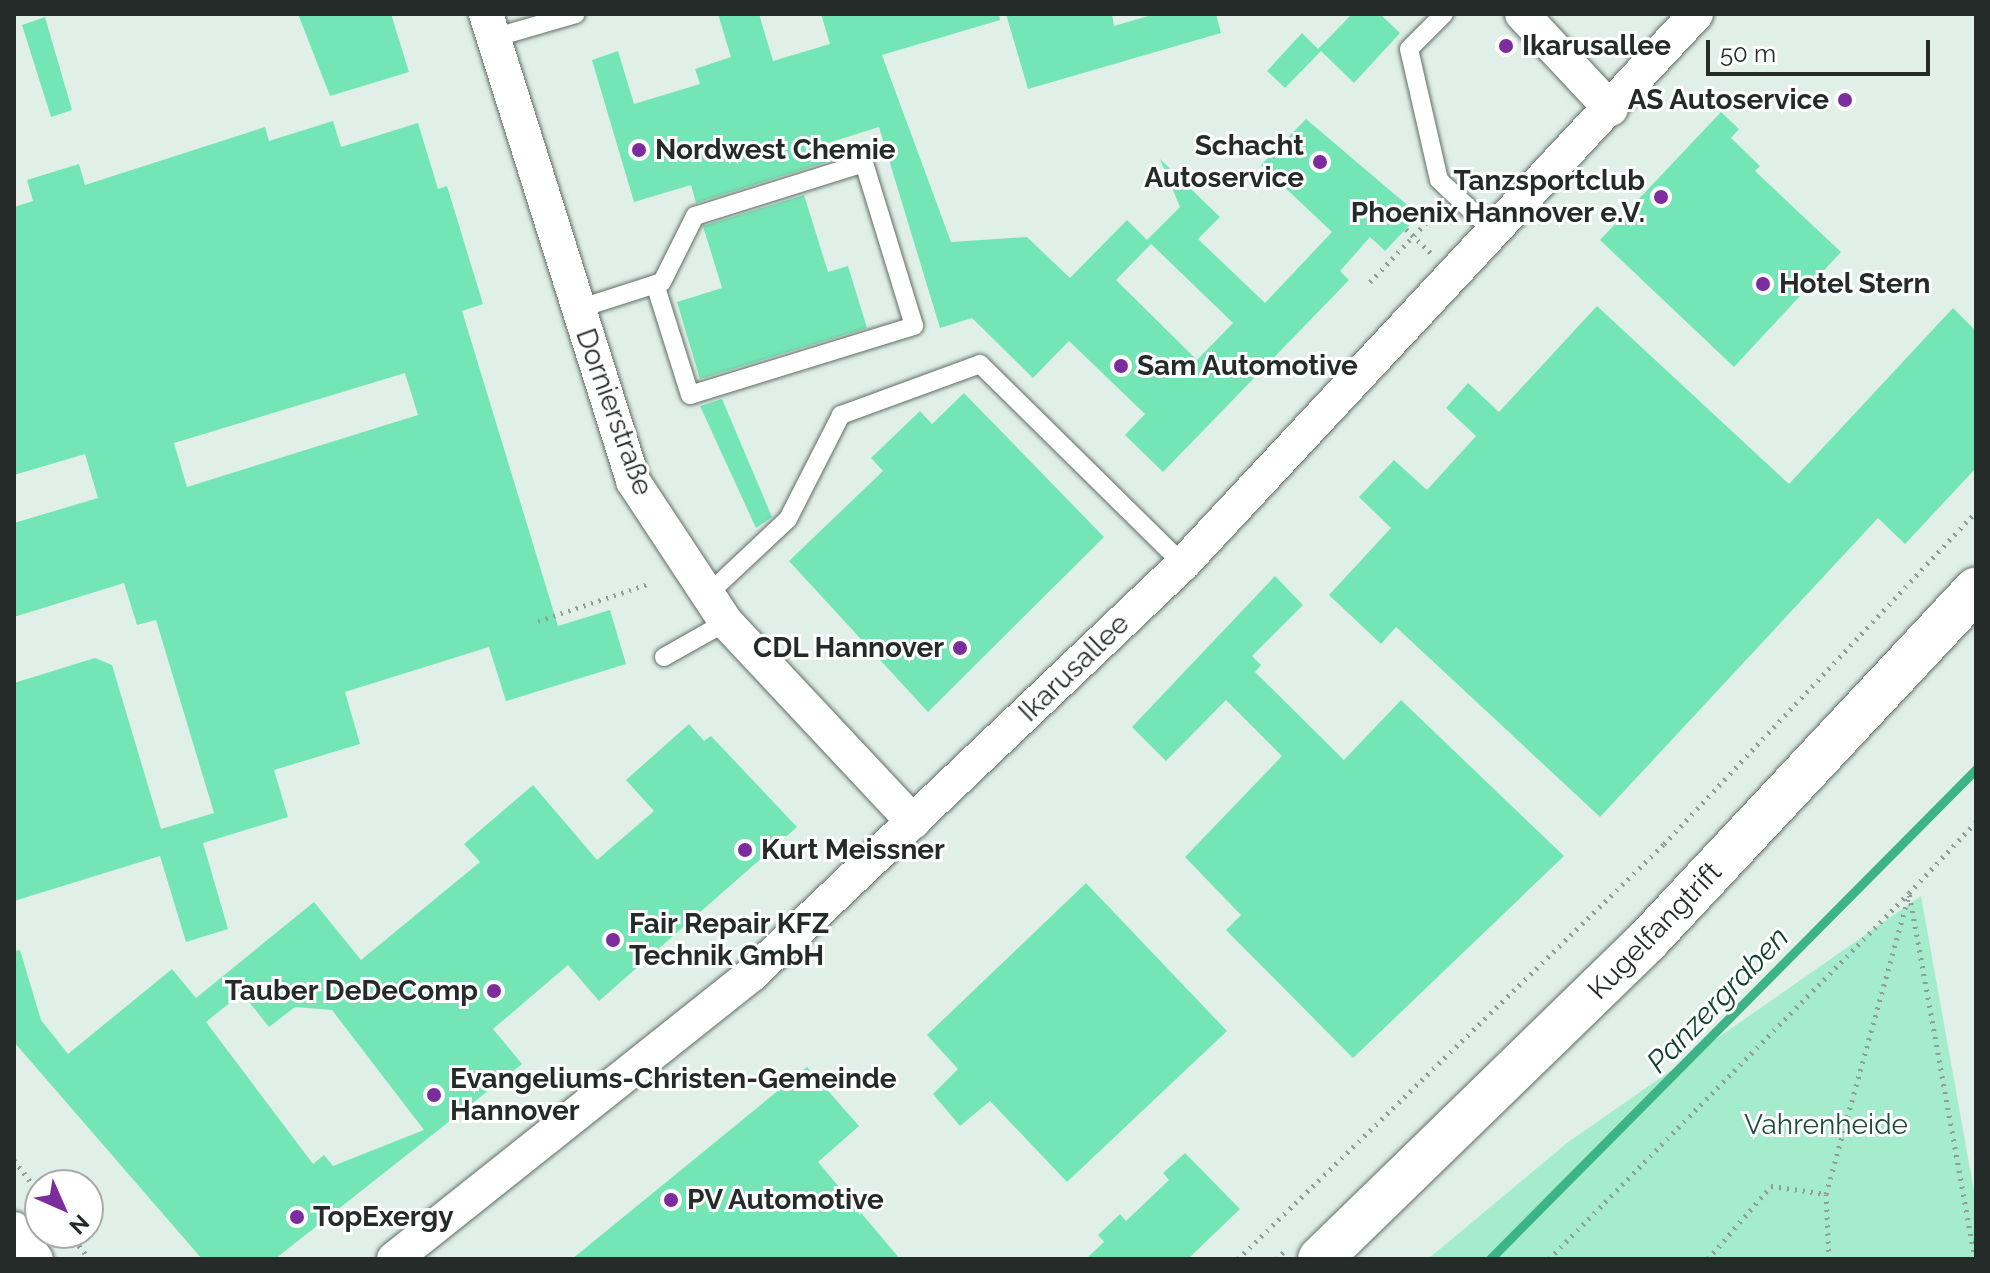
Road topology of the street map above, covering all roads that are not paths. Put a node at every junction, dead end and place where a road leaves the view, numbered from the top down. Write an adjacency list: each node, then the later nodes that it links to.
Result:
1 (576, 14): 5 (lane)
2 (1444, 14): 7 (lane)
3 (1522, 14): 6 (street)
4 (1696, 14): 6 (street, Ikarusallee)
5 (490, 26): 9 (street, Dornierstraße)
6 (1611, 109): 7 (street, Ikarusallee)
7 (1495, 233): 10 (street, Ikarusallee)
8 (655, 284): 8 (lane); 9 (lane)
9 (578, 309): 12 (street, Dornierstraße)
10 (1183, 564): 12 (lane); 14 (street, Ikarusallee)
11 (1976, 590): 18 (street, Kugelfangtrift)
12 (716, 609): 13 (lane); 14 (street, Dornierstraße)
13 (664, 657)
14 (913, 822): 17 (street, Ikarusallee)
15 (14, 1229): 16 (street)
16 (36, 1259)
17 (394, 1259)
18 (1320, 1259)

